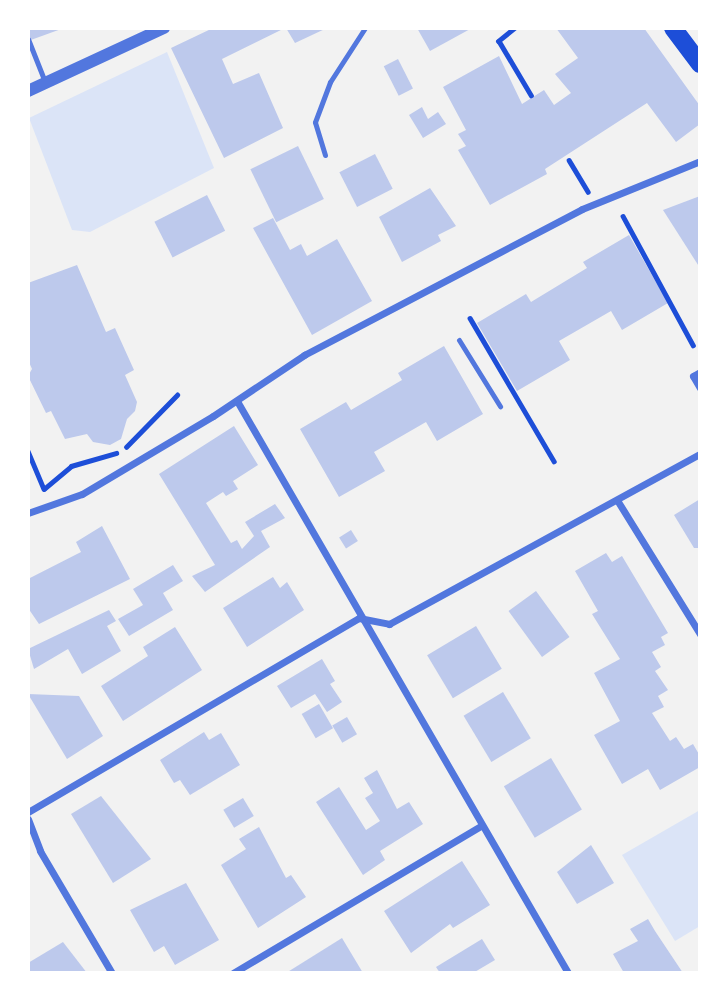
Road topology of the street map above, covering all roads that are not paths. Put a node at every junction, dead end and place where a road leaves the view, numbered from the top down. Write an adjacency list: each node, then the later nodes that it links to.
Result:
1 (164, 28): 6 (street)
2 (365, 28): 8 (lane)
3 (673, 28): 5 (main road)
4 (28, 39): 6 (lane)
5 (700, 64)
6 (46, 83): 7 (street)
7 (29, 89)
8 (325, 155)
9 (700, 161): 13 (street)
10 (459, 340): 14 (lane)
11 (700, 372): 12 (street)
12 (700, 388)
13 (237, 401): 17 (street); 18 (street)
14 (500, 406)
15 (700, 454): 16 (street)
16 (617, 500): 18 (street); 19 (street)
17 (28, 513)
18 (359, 618): 20 (street); 22 (street)
19 (700, 634)
20 (28, 812)
21 (28, 819): 23 (street)
22 (481, 826): 24 (street); 25 (street)
23 (112, 973)
24 (233, 973)
25 (568, 973)

